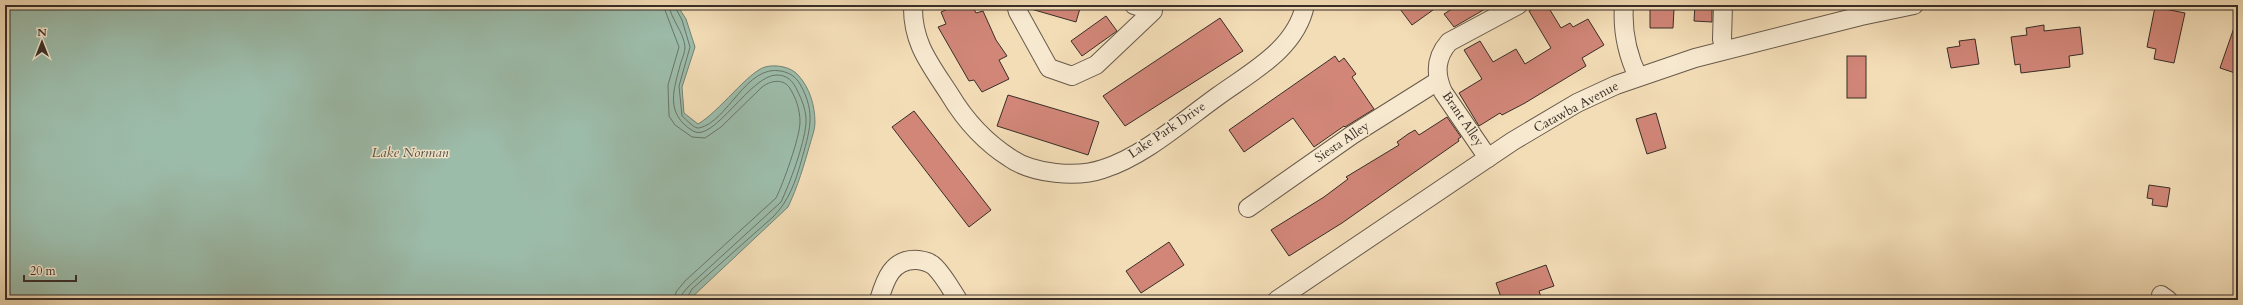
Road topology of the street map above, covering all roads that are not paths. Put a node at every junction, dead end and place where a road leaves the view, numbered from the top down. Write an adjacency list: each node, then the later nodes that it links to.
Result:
1 (913, 5): 4 (street, Lake Park Drive)
2 (1016, 5): 3 (street)
3 (1134, 5)
4 (1305, 5)
5 (1518, 5): 11 (street, Brant Alley)
6 (1624, 5): 10 (street)
7 (1722, 5): 9 (street)
8 (1914, 5): 9 (street, Catawba Avenue)
9 (1724, 50): 10 (street, Catawba Avenue)
10 (1638, 77): 12 (street, Catawba Avenue)
11 (1438, 80): 12 (street, Brant Alley); 13 (street, Siesta Alley)
12 (1488, 158): 16 (street, Catawba Avenue)
13 (1248, 208)
14 (879, 300): 15 (street)
15 (958, 300)
16 (1278, 300)

